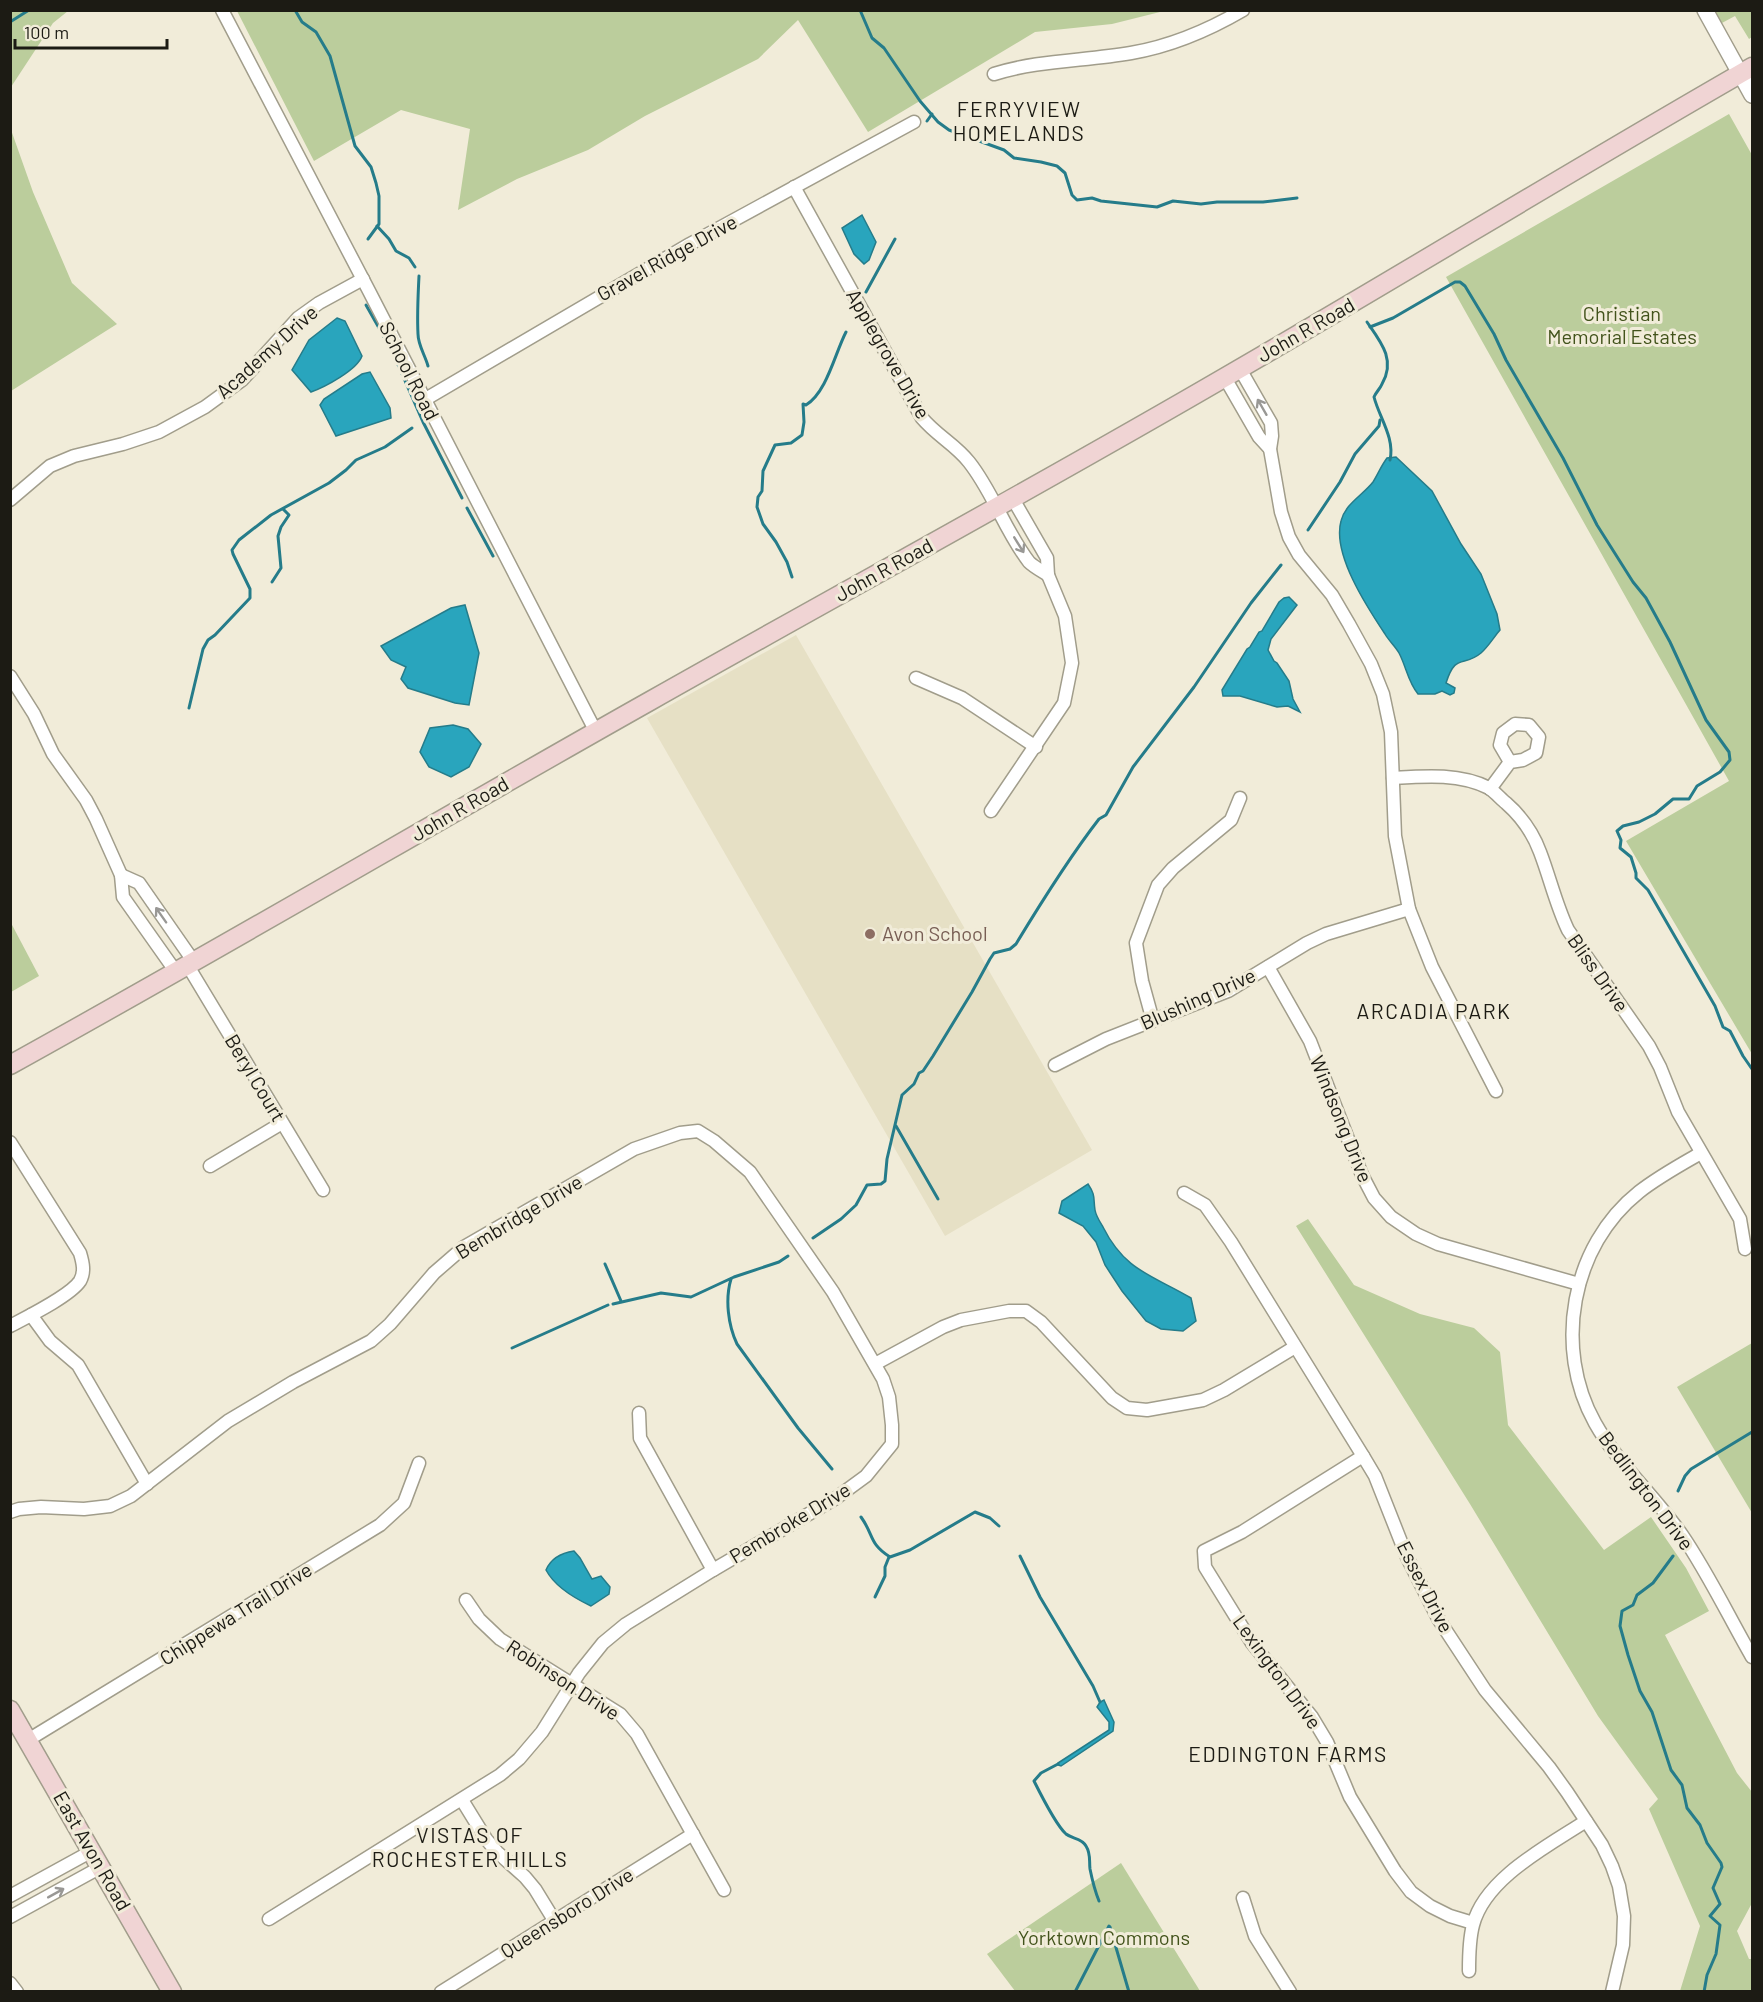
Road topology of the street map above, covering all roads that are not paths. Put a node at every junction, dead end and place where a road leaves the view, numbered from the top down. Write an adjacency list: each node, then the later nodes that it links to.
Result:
1 (222, 10): 9 (street, School Road)
2 (1243, 10): 5 (street)
3 (1705, 10): 4 (street)
4 (1747, 71): 6 (street); 10 (main road, John R Road)
5 (994, 74)
6 (1752, 94)
7 (914, 122): 8 (street, Gravel Ridge Drive)
8 (794, 187): 11 (street, Gravel Ridge Drive); 15 (street, Applegrove Drive)
9 (363, 279): 11 (street, School Road); 14 (street, Academy Drive)
10 (1233, 373): 12 (street); 12 (street, one-way to 10); 13 (main road, John R Road)
11 (424, 399): 19 (street, School Road)
12 (1269, 449): 22 (street)
13 (1013, 499): 15 (main road, John R Road); 16 (street)
14 (10, 501)
15 (997, 509): 16 (street, Applegrove Drive, one-way to 16); 19 (main road, John R Road)
16 (1048, 575): 20 (street)
17 (10, 676): 26 (street)
18 (916, 678): 20 (street)
19 (596, 732): 28 (main road, John R Road)
20 (1036, 747): 25 (street)
21 (1510, 762): 23 (street)
22 (1393, 778): 23 (street, Bliss Drive); 27 (street)
23 (1490, 789): 36 (street, Bliss Drive)
24 (1240, 798): 30 (street)
25 (991, 811)
26 (121, 875): 28 (street, one-way to 26); 28 (street)
27 (1409, 909): 29 (street, Blushing Drive); 33 (street)
28 (186, 967): 31 (main road, John R Road); 34 (street, Beryl Court)
29 (1268, 967): 30 (street, Blushing Drive); 41 (street, Windsong Drive)
30 (1153, 1021): 32 (street, Blushing Drive)
31 (10, 1065)
32 (1055, 1065)
33 (1496, 1092)
34 (282, 1123): 37 (street); 38 (street, Beryl Court)
35 (10, 1142): 42 (street)
36 (1701, 1153): 40 (street, Bliss Drive); 41 (street, Bedlington Drive)
37 (210, 1166)
38 (323, 1190)
39 (1184, 1193): 44 (street, Essex Drive)
40 (1745, 1250)
41 (1579, 1284): 53 (street, Bedlington Drive)
42 (31, 1315): 43 (street); 49 (street)
43 (10, 1326)
44 (1295, 1347): 45 (street); 47 (street, Essex Drive)
45 (875, 1364): 49 (street, Bembridge Drive); 51 (street, Pembroke Drive)
46 (639, 1413): 51 (street)
47 (1363, 1456): 58 (street, Essex Drive); 68 (street, Lexington Drive)
48 (419, 1463): 56 (street, Chippewa Trail Drive)
49 (147, 1484): 50 (street, Bembridge Drive)
50 (10, 1512)
51 (714, 1570): 54 (street, Pembroke Drive)
52 (466, 1600): 54 (street, Robinson Drive)
53 (1752, 1657)
54 (572, 1684): 57 (street, Pembroke Drive); 59 (street, Robinson Drive)
55 (10, 1710): 56 (main road, East Avon Road)
56 (28, 1740): 60 (main road, East Avon Road)
57 (462, 1800): 66 (street, Pembroke Drive); 67 (street)
58 (1586, 1821): 68 (street); 75 (street, Essex Drive)
59 (693, 1834): 62 (street, Robinson Drive); 67 (street, Queensboro Drive)
60 (92, 1851): 61 (main road, East Avon Road); 63 (street)
61 (101, 1868): 65 (street, one-way to 61); 72 (main road, East Avon Road)
62 (724, 1890)
63 (10, 1896)
64 (1243, 1898): 74 (street)
65 (10, 1917)
66 (269, 1919)
67 (554, 1920): 73 (street, Queensboro Drive)
68 (1473, 1923): 69 (street)
69 (1469, 1971)
70 (10, 1983): 71 (street)
71 (17, 1992)
72 (172, 1992)
73 (441, 1992)
74 (1290, 1992)
75 (1612, 1992)

